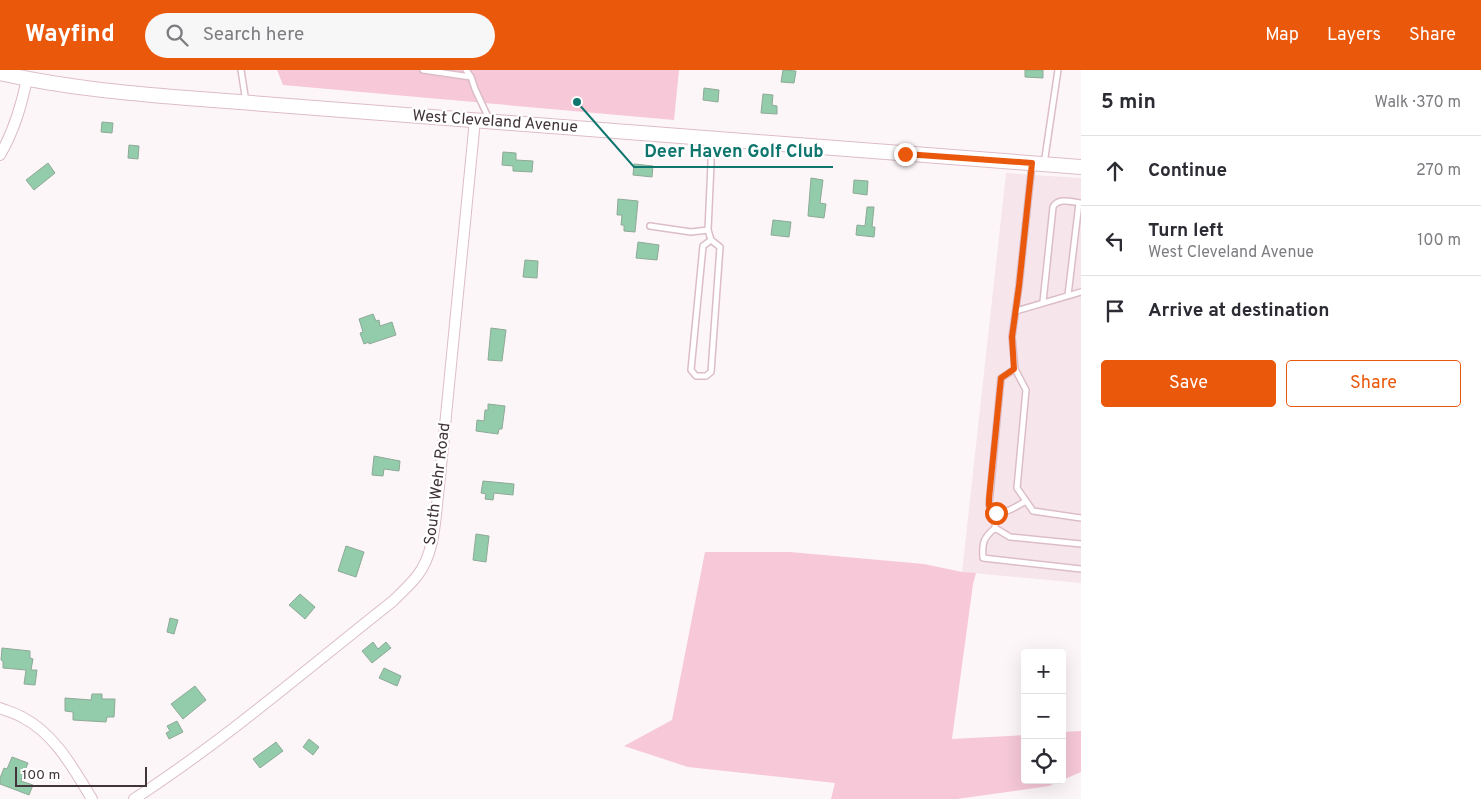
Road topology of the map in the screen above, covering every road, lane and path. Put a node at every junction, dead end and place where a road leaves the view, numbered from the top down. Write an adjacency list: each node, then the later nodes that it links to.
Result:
1 (241, 70): 8 (lane)
2 (424, 70): 6 (lane)
3 (466, 70): 6 (lane)
4 (1058, 70): 13 (lane)
5 (0, 73): 7 (main road, West Cleveland Avenue)
6 (471, 77): 10 (lane)
7 (27, 79): 8 (main road, West Cleveland Avenue); 12 (street)
8 (246, 103): 9 (main road, West Cleveland Avenue)
9 (475, 120): 10 (main road, West Cleveland Avenue); 32 (street, South Wehr Road)
10 (490, 121): 11 (main road, West Cleveland Avenue)
11 (711, 139): 13 (main road, West Cleveland Avenue); 17 (lane)
12 (0, 155)
13 (1038, 164): 14 (main road, West Cleveland Avenue); 22 (lane)
14 (1081, 167)
15 (1080, 203): 20 (lane); 21 (lane)
16 (650, 226): 17 (lane)
17 (708, 230): 18 (lane)
18 (711, 240): 18 (lane)
19 (1081, 292): 20 (lane)
20 (1068, 295): 21 (lane)
21 (1043, 302): 22 (lane)
22 (1016, 311): 23 (lane)
23 (1014, 369): 24 (lane); 25 (lane)
24 (1026, 501): 25 (lane); 26 (lane)
25 (996, 513): 27 (lane)
26 (1081, 518)
27 (995, 528): 28 (lane); 29 (lane)
28 (1081, 544)
29 (1081, 569)
30 (0, 708): 31 (street)
31 (92, 799)
32 (134, 799)

